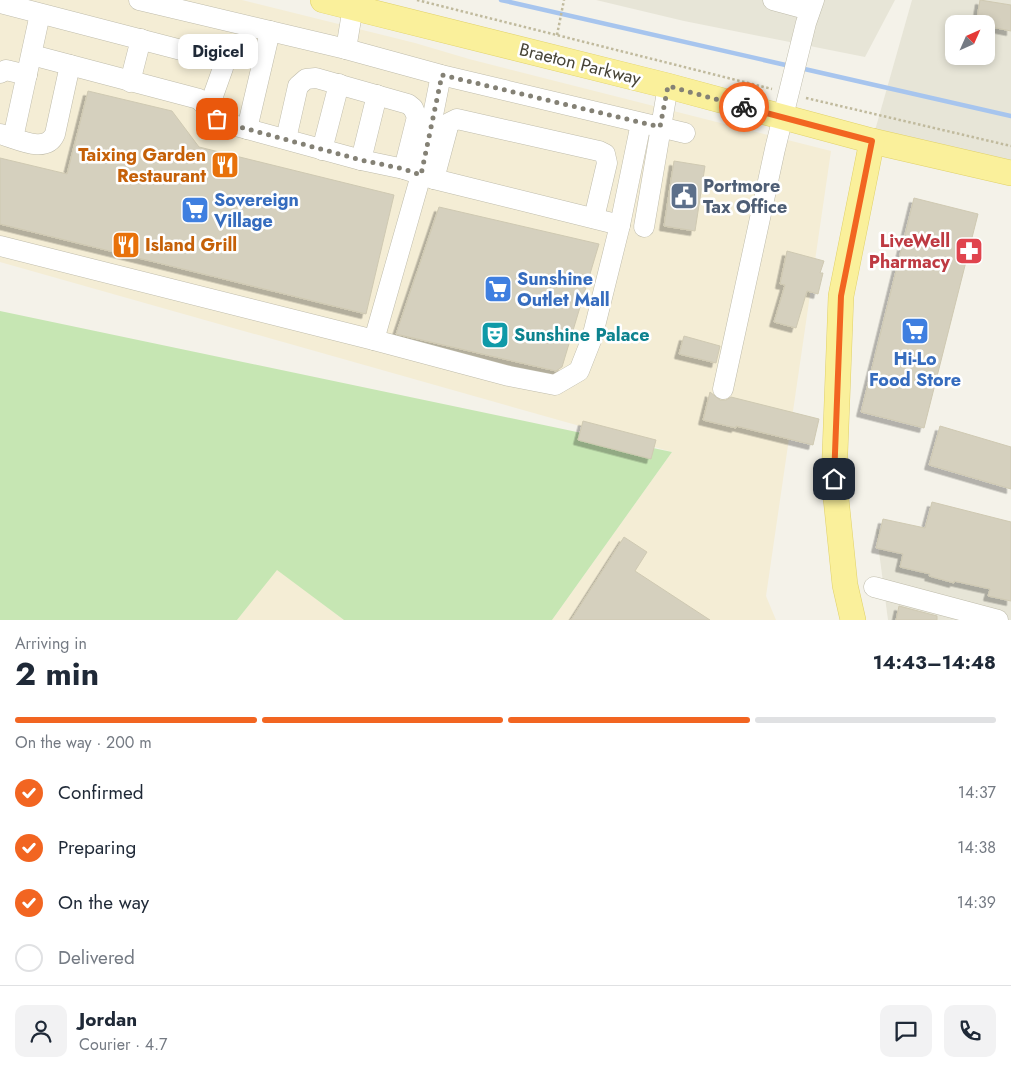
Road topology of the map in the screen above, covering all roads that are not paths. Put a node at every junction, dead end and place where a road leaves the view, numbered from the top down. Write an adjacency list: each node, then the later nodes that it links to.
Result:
1 (139, 0): 8 (street)
2 (323, 0): 5 (main road, Braeton Parkway)
3 (773, 0): 6 (street)
4 (0, 3): 7 (street)
5 (353, 7): 10 (street); 18 (main road, Braeton Parkway)
6 (810, 11): 21 (street)
7 (40, 14): 9 (street); 11 (street)
8 (270, 31): 10 (street); 24 (street)
9 (141, 39): 16 (street); 20 (street)
10 (346, 49): 15 (street)
11 (32, 55): 12 (street); 14 (street)
12 (70, 65): 16 (street); 26 (street)
13 (0, 73): 14 (street)
14 (27, 75): 26 (street)
15 (442, 75): 22 (street); 32 (street)
16 (130, 82): 20 (street)
17 (339, 84): 19 (street); 27 (street); 29 (street)
18 (668, 86): 21 (main road, Braeton Parkway); 23 (street)
19 (376, 95): 30 (street); 32 (street)
20 (208, 110): 24 (street)
21 (784, 118): 28 (main road, Braeton Parkway); 38 (street)
22 (641, 123): 23 (street); 34 (street)
23 (660, 127): 25 (street); 35 (street)
24 (246, 129): 27 (street)
25 (685, 133)
26 (6, 136)
27 (286, 139): 29 (street)
28 (872, 141): 31 (main road, Braeton Parkway); 40 (main road)
29 (322, 150): 30 (street)
30 (361, 160): 32 (street)
31 (1011, 173)
32 (420, 174): 33 (street); 33 (street); 37 (street)
33 (594, 218): 34 (street)
34 (620, 225): 37 (street)
35 (644, 227)
36 (0, 246): 37 (street)
37 (374, 340)
38 (723, 389)
39 (874, 587): 41 (street)
40 (853, 620)
41 (998, 620)

